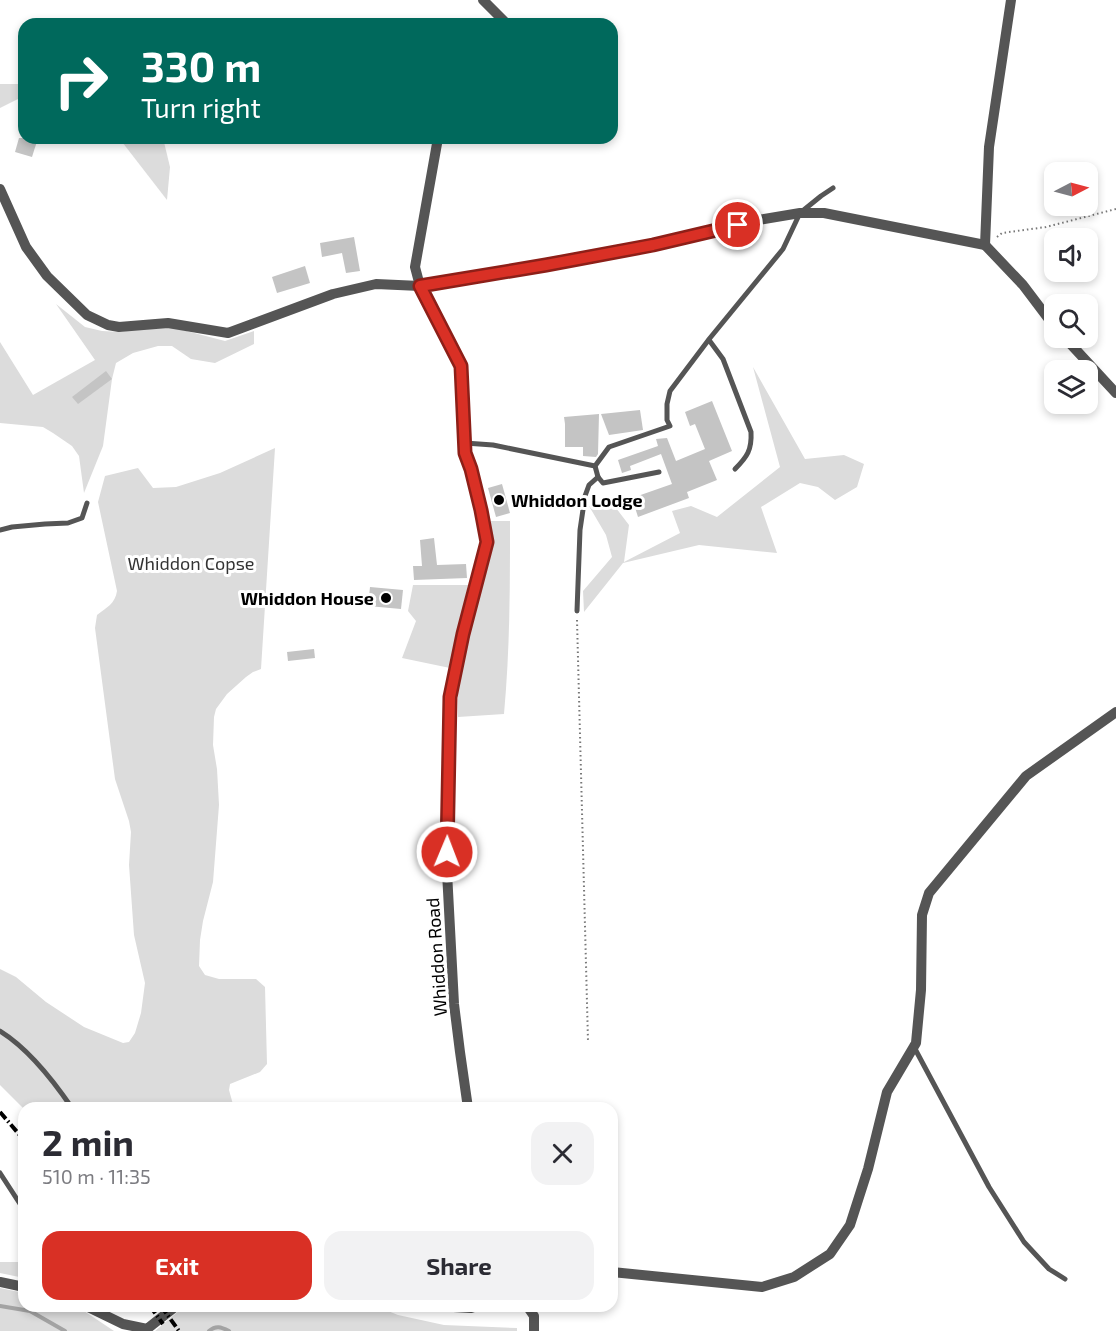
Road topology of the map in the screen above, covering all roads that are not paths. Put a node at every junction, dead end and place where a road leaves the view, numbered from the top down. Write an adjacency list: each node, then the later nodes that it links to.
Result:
1 (483, 0): 3 (street)
2 (1011, 0): 8 (street)
3 (501, 18)
4 (437, 144): 9 (street, Whiddon Road)
5 (833, 188): 7 (lane)
6 (0, 189): 9 (street)
7 (800, 213): 8 (street); 9 (street); 11 (lane)
8 (985, 245): 10 (street)
9 (420, 286): 14 (street, Whiddon Road)
10 (1044, 313)
11 (709, 340): 15 (lane); 16 (lane)
12 (1074, 348): 13 (street)
13 (1116, 393)
14 (465, 444): 15 (lane); 26 (street, Whiddon Road)
15 (595, 466): 18 (lane)
16 (735, 469)
17 (659, 472): 18 (lane)
18 (598, 477): 21 (lane)
19 (87, 503): 20 (lane)
20 (0, 530)
21 (576, 611)
22 (1116, 712): 24 (street)
23 (0, 1031): 25 (lane)
24 (914, 1047): 29 (street); 30 (lane)
25 (68, 1102)
26 (467, 1102)
27 (0, 1173): 28 (lane)
28 (18, 1201)
29 (618, 1273)
30 (1065, 1280)
31 (0, 1282): 32 (street)
32 (18, 1286)
33 (98, 1312): 34 (street)
34 (168, 1312)
35 (531, 1312): 36 (street)
36 (534, 1331)

